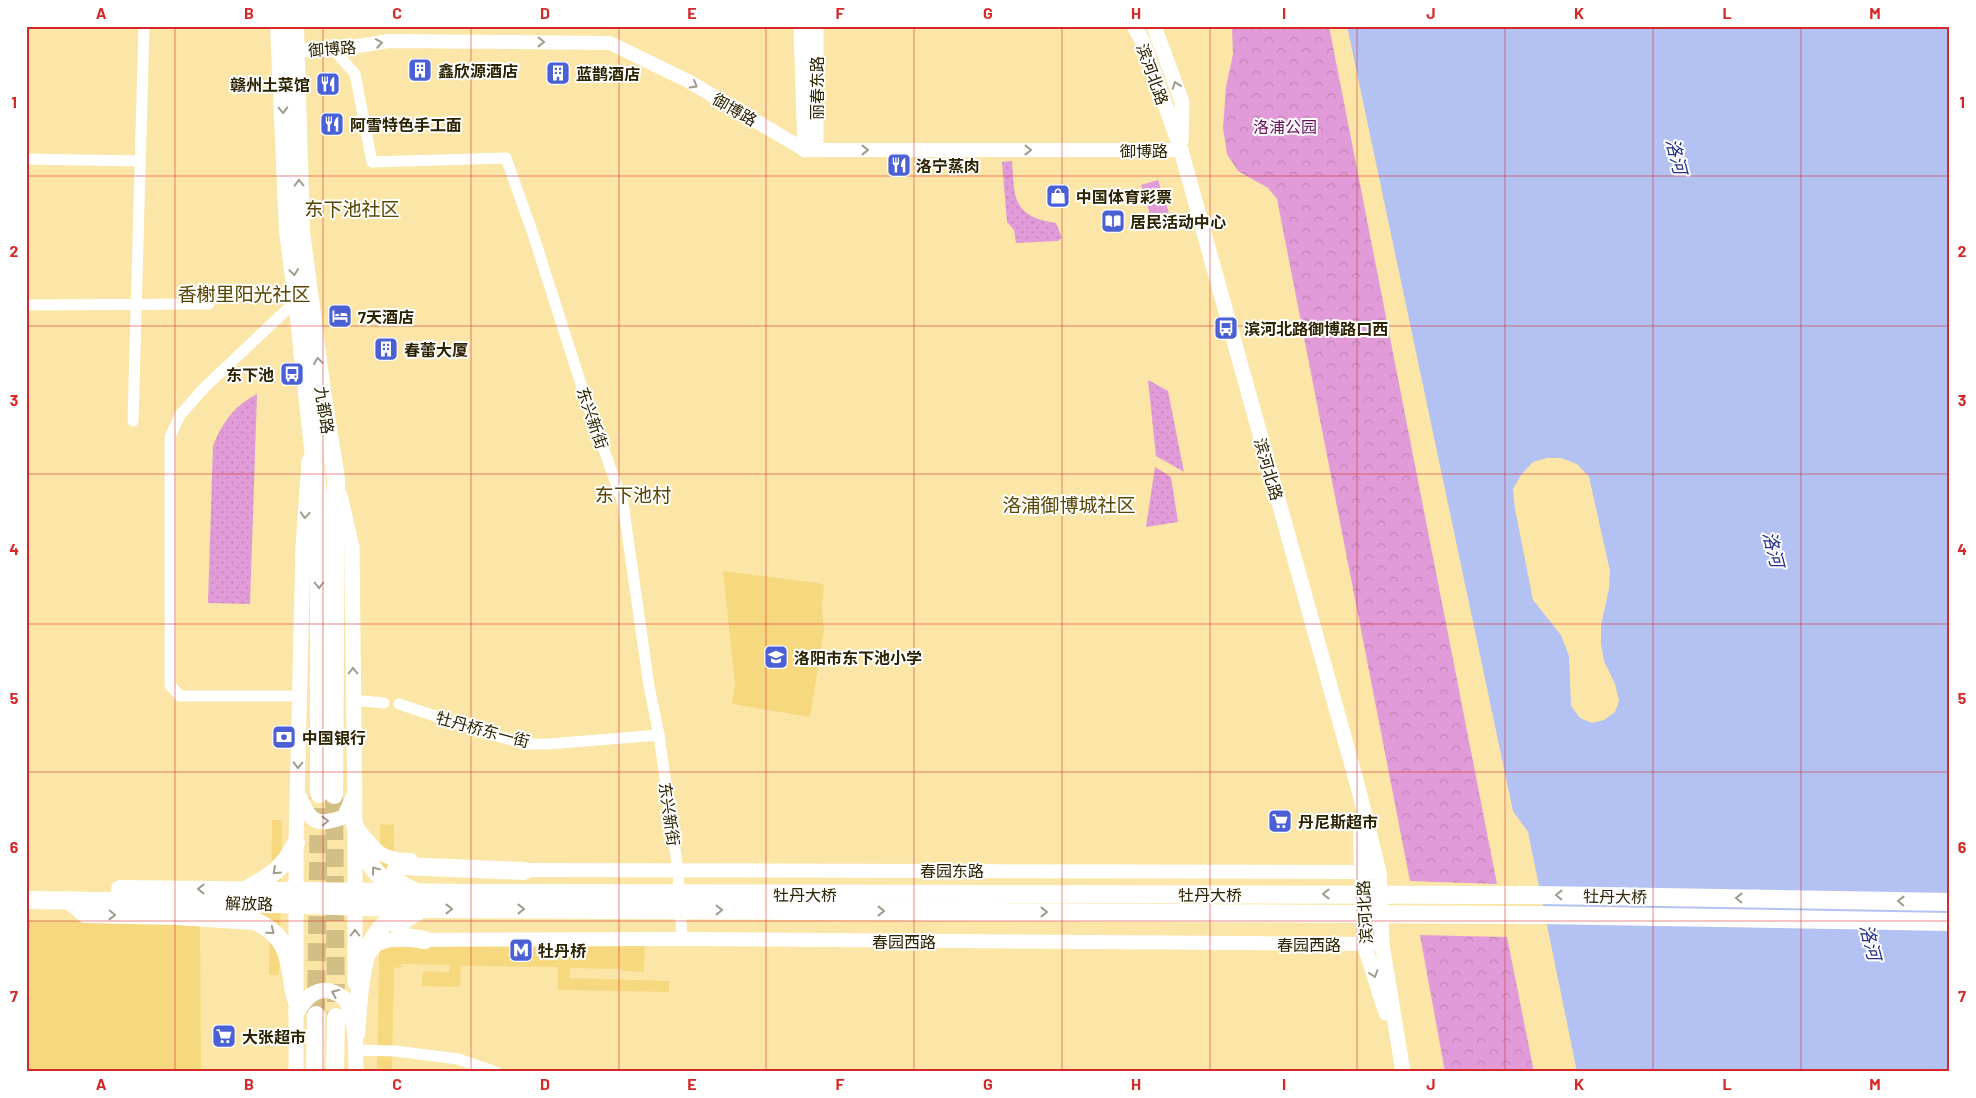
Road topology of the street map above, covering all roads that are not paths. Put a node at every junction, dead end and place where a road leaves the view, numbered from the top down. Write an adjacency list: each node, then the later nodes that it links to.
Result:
1 (144, 26): 13 (street)
2 (279, 26): 14 (main road, 九都路, one-way to 14)
3 (295, 26): 8 (main road, 九都路)
4 (801, 26): 10 (main road, 丽春东路)
5 (816, 26): 10 (main road, 丽春东路)
6 (1134, 26): 11 (main road, 滨河北路)
7 (1154, 26): 11 (main road, 滨河北路, one-way to 7)
8 (295, 50): 9 (street, 御博路); 20 (main road, 九都路, one-way to 8)
9 (334, 50): 10 (street, 御博路, one-way to 10); 25 (street, 东兴新街)
10 (811, 150): 11 (street, 御博路, one-way to 11)
11 (1181, 150): 26 (main road, 滨河北路)
12 (26, 159): 13 (street)
13 (140, 161): 17 (street)
14 (297, 300): 19 (main road, 九都路); 21 (street)
15 (26, 304): 17 (street)
16 (209, 304): 17 (street)
17 (136, 305): 18 (street)
18 (133, 421)
19 (311, 432): 20 (main road, 九都路, one-way to 20); 21 (main road, one-way to 21)
20 (336, 479): 22 (main road, one-way to 20)
21 (300, 696): 27 (main road, one-way to 27)
22 (353, 700): 23 (street); 28 (main road)
23 (384, 703)
24 (399, 704): 25 (street, 牡丹桥东一街)
25 (659, 735): 32 (street, 东兴新街)
26 (1358, 787): 33 (main road, 滨河北路); 34 (main road, 滨河北路)
27 (297, 792): 28 (main road, one-way to 28); 30 (main road)
28 (354, 794): 29 (main road)
29 (356, 825): 31 (street, 春园东路); 37 (main road, one-way to 29); 39 (main road)
30 (296, 843): 36 (main road, one-way to 36); 38 (main road)
31 (524, 871): 32 (street, 春园东路); 37 (main road)
32 (678, 871): 33 (street, 春园东路); 46 (street, 东兴新街)
33 (1362, 872): 34 (street, 春园东路); 48 (main road, 滨河北路)
34 (1379, 872): 49 (main road, 滨河北路)
35 (26, 889): 36 (main road, 解放路, one-way to 35)
36 (247, 889): 38 (main road, 解放路)
37 (416, 892): 39 (main road, 解放路); 42 (main road, 解放路)
38 (295, 897): 39 (main road, 解放路); 41 (main road, 解放路); 51 (main road)
39 (355, 899): 44 (main road, 解放路); 54 (main road, one-way to 39)
40 (26, 900): 41 (main road, 解放路)
41 (69, 900): 51 (main road, one-way to 51)
42 (472, 901): 43 (main road, 牡丹大桥, one-way to 42); 44 (main road, 解放路, one-way to 42); 45 (main road, 牡丹大桥, one-way to 45)
43 (1950, 902)
44 (424, 909): 47 (main road); 50 (main road)
45 (1950, 922)
46 (682, 939): 47 (street, 春园西路); 48 (street, 春园西路)
47 (425, 940): 50 (street, 春园西路)
48 (1364, 944): 49 (street, 春园西路); 55 (main road, 滨河北路, one-way to 55)
49 (1382, 944): 55 (main road, 滨河北路)
50 (363, 966): 54 (main road)
51 (295, 1006): 54 (main road, one-way to 51); 56 (main road)
52 (316, 1015): 57 (main road)
53 (336, 1017): 58 (main road)
54 (356, 1042): 59 (main road); 60 (street)
55 (1402, 1067)
56 (296, 1072)
57 (315, 1072)
58 (335, 1072)
59 (356, 1072)
60 (496, 1072)

